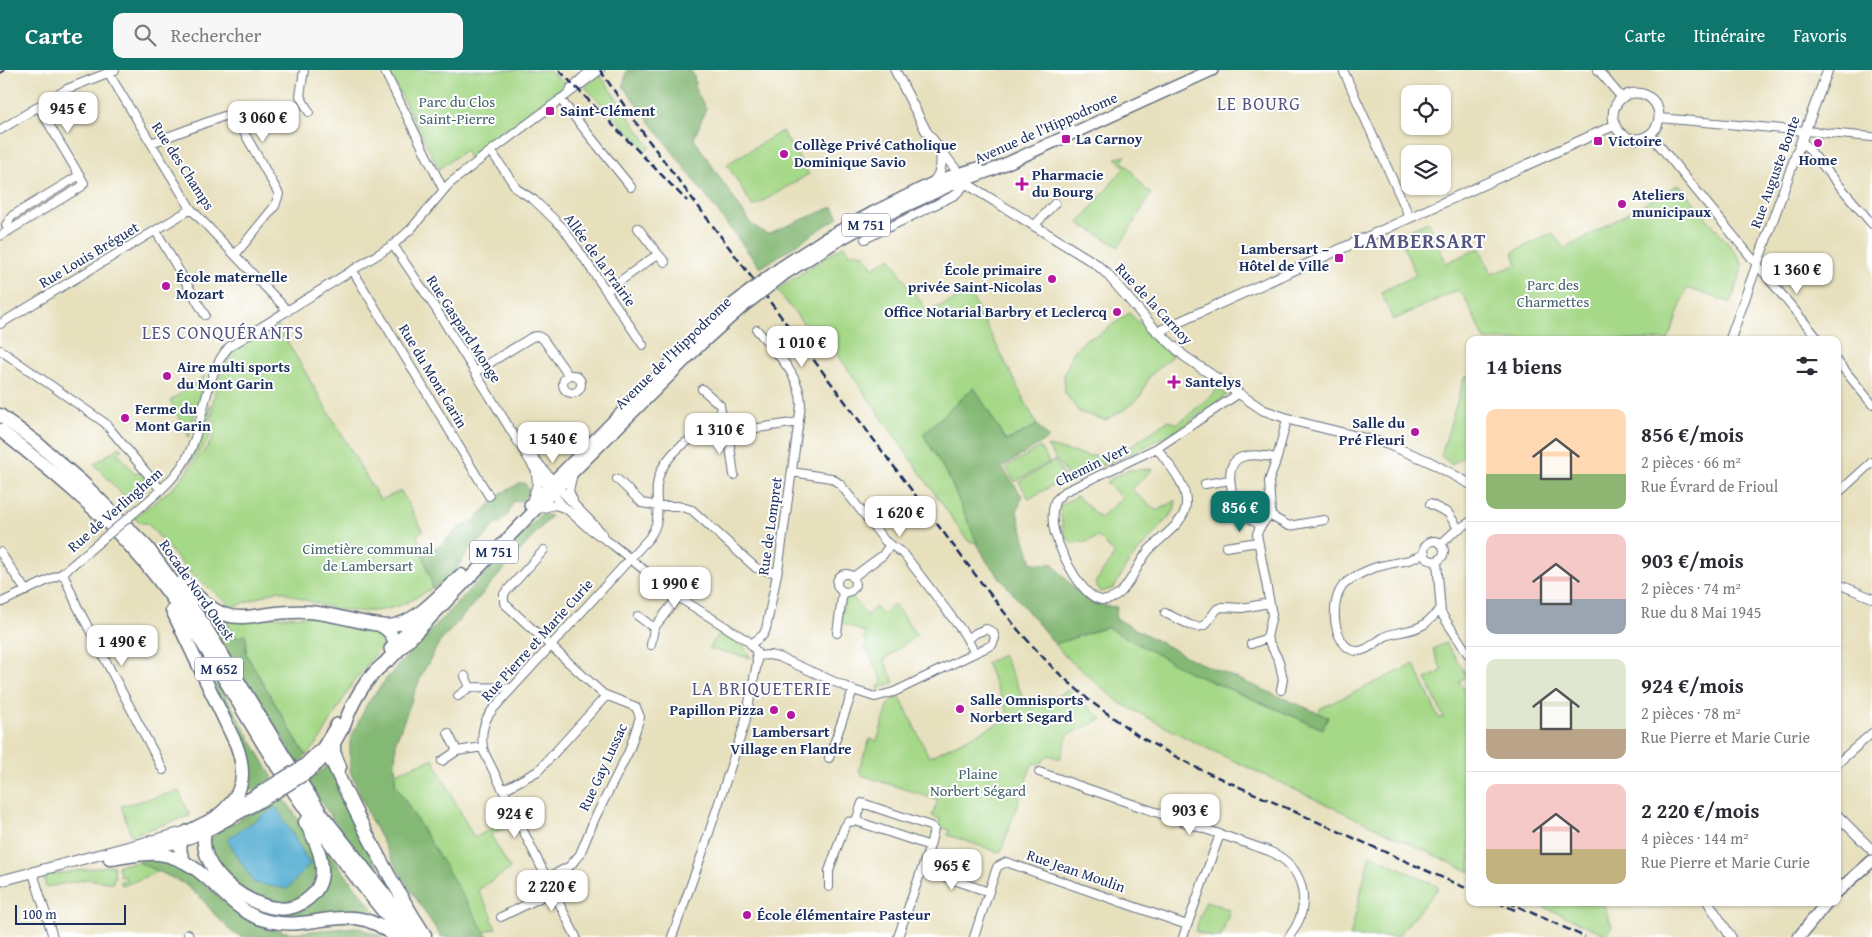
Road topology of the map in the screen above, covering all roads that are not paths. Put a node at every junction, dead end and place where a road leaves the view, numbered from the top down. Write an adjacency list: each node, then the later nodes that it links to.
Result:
1 (304, 70): 17 (street)
2 (384, 70): 30 (street)
3 (580, 70): 13 (street)
4 (591, 70): 13 (street, Rue de Verlinghem)
5 (600, 70): 14 (street, Rue de Verlinghem)
6 (895, 70): 25 (street, Rue de la Carnoy)
7 (1198, 70): 27 (main road, Avenue de l'Hippodrome / M 751)
8 (1212, 70): 27 (main road, Avenue de l'Hippodrome / M 751)
9 (1343, 70): 33 (street)
10 (1598, 70): 15 (street)
11 (1828, 70): 22 (street, Rue Auguste Bonte)
12 (111, 71): 16 (street); 24 (street, Rue des Champs)
13 (580, 79): 14 (street, Rue de Verlinghem)
14 (562, 97): 26 (street, Rue de Verlinghem); 29 (street)
15 (1622, 98): 18 (street); 19 (street)
16 (38, 106): 20 (street); 38 (street)
17 (308, 112)
18 (1658, 118): 21 (street); 22 (street)
19 (1615, 125): 21 (street); 33 (street)
20 (0, 130)
21 (1650, 134): 44 (street)
22 (1803, 136): 23 (street); 34 (street); 44 (street, Rue Auguste Bonte)
23 (1872, 137)
24 (151, 143): 32 (street, Rue des Champs); 42 (street)
25 (938, 148): 27 (street, Rue de la Carnoy); 28 (street)
26 (491, 151): 30 (street, Rue de Verlinghem); 47 (street, Allée de la Prairie)
27 (961, 177): 28 (main road, Avenue de l'Hippodrome / M 751); 35 (street, Rue de la Carnoy); 39 (street); 46 (main road, Avenue de l'Hippodrome / M 751)
28 (928, 186): 46 (main road, Avenue de l'Hippodrome / M 751)
29 (631, 187)
30 (443, 189): 40 (street, Rue de Verlinghem)
31 (1055, 203): 35 (street)
32 (191, 209): 37 (street, Rue Louis Bréguet); 42 (street, Rue des Champs)
33 (1410, 218): 53 (street)
34 (1872, 224)
35 (1034, 226): 53 (street, Rue de la Carnoy)
36 (638, 228): 41 (street)
37 (156, 231): 50 (street); 51 (street, Rue Louis Bréguet)
38 (0, 236)
39 (865, 239)
40 (393, 245): 45 (street, Rue de Verlinghem); 59 (street, Rue Gaspard Monge)
41 (658, 254): 43 (street); 47 (street)
42 (235, 255): 49 (street, Rue des Champs)
43 (665, 262)
44 (1757, 264): 54 (street, Rue Auguste Bonte); 55 (street)
45 (353, 270): 49 (street, Rue de Verlinghem); 84 (street, Rue du Mont Garin)
46 (783, 270): 48 (main road, Avenue de l'Hippodrome / M 751, bridge)
47 (606, 291): 56 (street, Allée de la Prairie)
48 (737, 306): 74 (main road, Avenue de l'Hippodrome / M 751); 81 (main road, Avenue de l'Hippodrome / M 751)
49 (288, 310): 82 (street, Rue de Verlinghem)
50 (205, 315)
51 (0, 324)
52 (757, 330): 66 (street, Rue de Lompret)
53 (1157, 332): 62 (street, Rue de la Carnoy)
54 (1731, 336)
55 (1816, 336)
56 (643, 345)
57 (0, 350): 82 (street)
58 (1841, 366): 63 (street)
59 (476, 372): 60 (street); 67 (street, Rue Gaspard Monge)
60 (569, 376)
61 (702, 389): 69 (street)
62 (1238, 394): 65 (street, Rue de la Carnoy); 70 (street, Chemin Vert)
63 (1872, 404)
64 (0, 416): 98 (highway, Rocade Nord Ouest / M 652)
65 (1287, 419): 71 (street); 79 (street, Rue de la Carnoy)
66 (799, 422): 69 (street, Rue Pierre et Marie Curie); 75 (street, Rue de Lompret)
67 (511, 429): 73 (street, Rue Gaspard Monge); 81 (street, Rue Gaspard Monge)
68 (0, 430): 106 (highway, Rocade Nord Ouest / M 652)
69 (726, 432): 76 (street); 86 (street, Rue Pierre et Marie Curie)
70 (1157, 448): 70 (street, Chemin Vert)
71 (1277, 458): 78 (street); 90 (street)
72 (1872, 462): 83 (street)
73 (535, 470): 81 (street, Rue Gaspard Monge); 87 (street)
74 (573, 472): 81 (main road, Avenue de l'Hippodrome / M 751); 89 (street)
75 (792, 472): 99 (street); 108 (street, Rue de Lompret)
76 (734, 475)
77 (617, 480): 86 (street)
78 (1230, 480): 80 (street); 93 (street)
79 (1466, 482)
80 (1205, 484)
81 (553, 487): 87 (main road, Avenue de l'Hippodrome / M 751); 88 (street, Rue Gaspard Monge); 89 (street, Rue Gaspard Monge)
82 (161, 490): 107 (street, Rue de Verlinghem, bridge)
83 (1841, 490)
84 (489, 496)
85 (1430, 504): 94 (street)
86 (658, 506): 104 (street, Rue Pierre et Marie Curie); 108 (street)
87 (530, 510): 88 (street); 109 (main road, Avenue de l'Hippodrome / M 751); 141 (main road, Avenue de l'Hippodrome / M 751)
88 (567, 510): 97 (street, Rue Gaspard Monge)
89 (581, 512): 97 (street, Rue Gaspard Monge)
90 (1269, 515): 91 (street); 93 (street)
91 (1324, 520)
92 (1466, 524): 94 (street)
93 (1261, 526): 95 (street)
94 (1458, 528): 96 (street)
95 (1258, 542): 100 (street); 117 (street)
96 (1441, 544): 103 (street); 105 (street)
97 (613, 545): 104 (street, Rue Gaspard Monge)
98 (147, 546): 121 (highway); 187 (highway, Rocade Nord Ouest / M 652)
99 (889, 546): 110 (street); 125 (street)
100 (1226, 547)
101 (544, 550): 129 (street, Rue Gay Lussac)
102 (0, 552): 112 (street)
103 (1425, 553): 105 (street); 118 (street)
104 (630, 559): 114 (street, Rue Gaspard Monge); 129 (street, Rue Pierre et Marie Curie)
105 (1437, 561): 118 (street)
106 (144, 562): 152 (highway, Rocade Nord Ouest / M 652); 157 (highway)
107 (63, 573): 112 (street, Rue de Verlinghem); 151 (street)
108 (777, 574): 127 (street, Rue de Lompret)
109 (461, 575): 121 (highway); 126 (main road, Avenue de l'Hippodrome / M 751)
110 (853, 577): 113 (street); 113 (street)
111 (1841, 585): 115 (street)
112 (26, 591): 116 (street, Rue de Verlinghem)
113 (843, 591): 123 (street)
114 (678, 597): 122 (street); 127 (street, Rue Gaspard Monge)
115 (1872, 598)
116 (0, 603)
117 (1269, 603): 119 (street); 124 (street)
118 (1440, 610): 131 (street)
119 (1165, 614)
120 (638, 616): 122 (street)
121 (379, 625): 126 (highway)
122 (654, 628): 130 (street)
123 (837, 633)
124 (1267, 638): 128 (street); 138 (street)
125 (968, 639): 132 (street); 132 (street)
126 (395, 644): 141 (highway); 147 (main road, Avenue de l'Hippodrome / M 751)
127 (751, 644): 133 (street)
128 (1251, 644)
129 (551, 645): 136 (street, Rue Pierre et Marie Curie); 140 (street, Rue Gay Lussac)
130 (651, 646)
131 (1466, 650)
132 (975, 653): 137 (street)
133 (757, 656): 137 (street); 190 (street)
134 (465, 676): 135 (street)
135 (470, 687): 136 (street); 139 (street)
136 (512, 688): 145 (street, Rue Pierre et Marie Curie)
137 (853, 690): 148 (street)
138 (1281, 690)
139 (458, 696)
140 (606, 696): 155 (street); 171 (street, Rue Gay Lussac)
141 (343, 728): 144 (main road, Avenue de l'Hippodrome / M 751)
142 (448, 733): 146 (street)
143 (1872, 733): 149 (street)
144 (334, 746): 147 (main road, Avenue de l'Hippodrome / M 751); 154 (highway)
145 (483, 747): 146 (street); 155 (street)
146 (457, 750): 150 (street)
147 (320, 757): 154 (highway); 156 (main road, Avenue de l'Hippodrome / M 751, bridge)
148 (829, 758)
149 (1841, 760)
150 (442, 761)
151 (164, 770)
152 (280, 771): 160 (highway); 186 (highway, Rocade Nord Ouest / M 652)
153 (1040, 772): 161 (street)
154 (344, 784): 188 (highway)
155 (503, 790): 171 (street)
156 (260, 797): 157 (main road, Avenue de l'Hippodrome); 160 (main road, Avenue de l'Hippodrome)
157 (216, 817): 162 (main road, Avenue de l'Hippodrome)
158 (1841, 819): 164 (street)
159 (856, 821): 163 (street); 163 (street); 174 (street)
160 (205, 832): 162 (main road, Avenue de l'Hippodrome)
161 (1220, 834): 183 (street); 194 (street)
162 (184, 836): 165 (main road, Avenue de l'Hippodrome); 167 (highway); 168 (main road, Avenue de l'Hippodrome)
163 (930, 846): 169 (street)
164 (1872, 851): 172 (main road)
165 (110, 858): 167 (highway); 168 (main road, Avenue de l'Hippodrome)
166 (1872, 861): 175 (main road)
167 (185, 862): 185 (highway)
168 (54, 868): 170 (main road)
169 (922, 868): 177 (street); 191 (street)
170 (33, 873): 173 (main road); 184 (street)
171 (547, 878): 176 (street)
172 (1841, 878)
173 (0, 881)
174 (829, 887)
175 (1841, 888)
176 (554, 891): 182 (street); 189 (street)
177 (989, 892): 183 (street, Rue Jean Moulin); 192 (street, Rue Jean Moulin)
178 (1705, 906): 195 (street)
179 (1711, 906): 196 (street)
180 (1815, 906): 197 (main road)
181 (1824, 906): 198 (main road)
182 (501, 917)
183 (1187, 925): 193 (street)
184 (53, 937)
185 (395, 937)
186 (404, 937)
187 (418, 937)
188 (427, 937)
189 (576, 937)
190 (672, 937)
191 (898, 937)
192 (974, 937)
193 (1183, 937)
194 (1289, 937)
195 (1724, 937)
196 (1731, 937)
197 (1790, 937)
198 (1799, 937)

